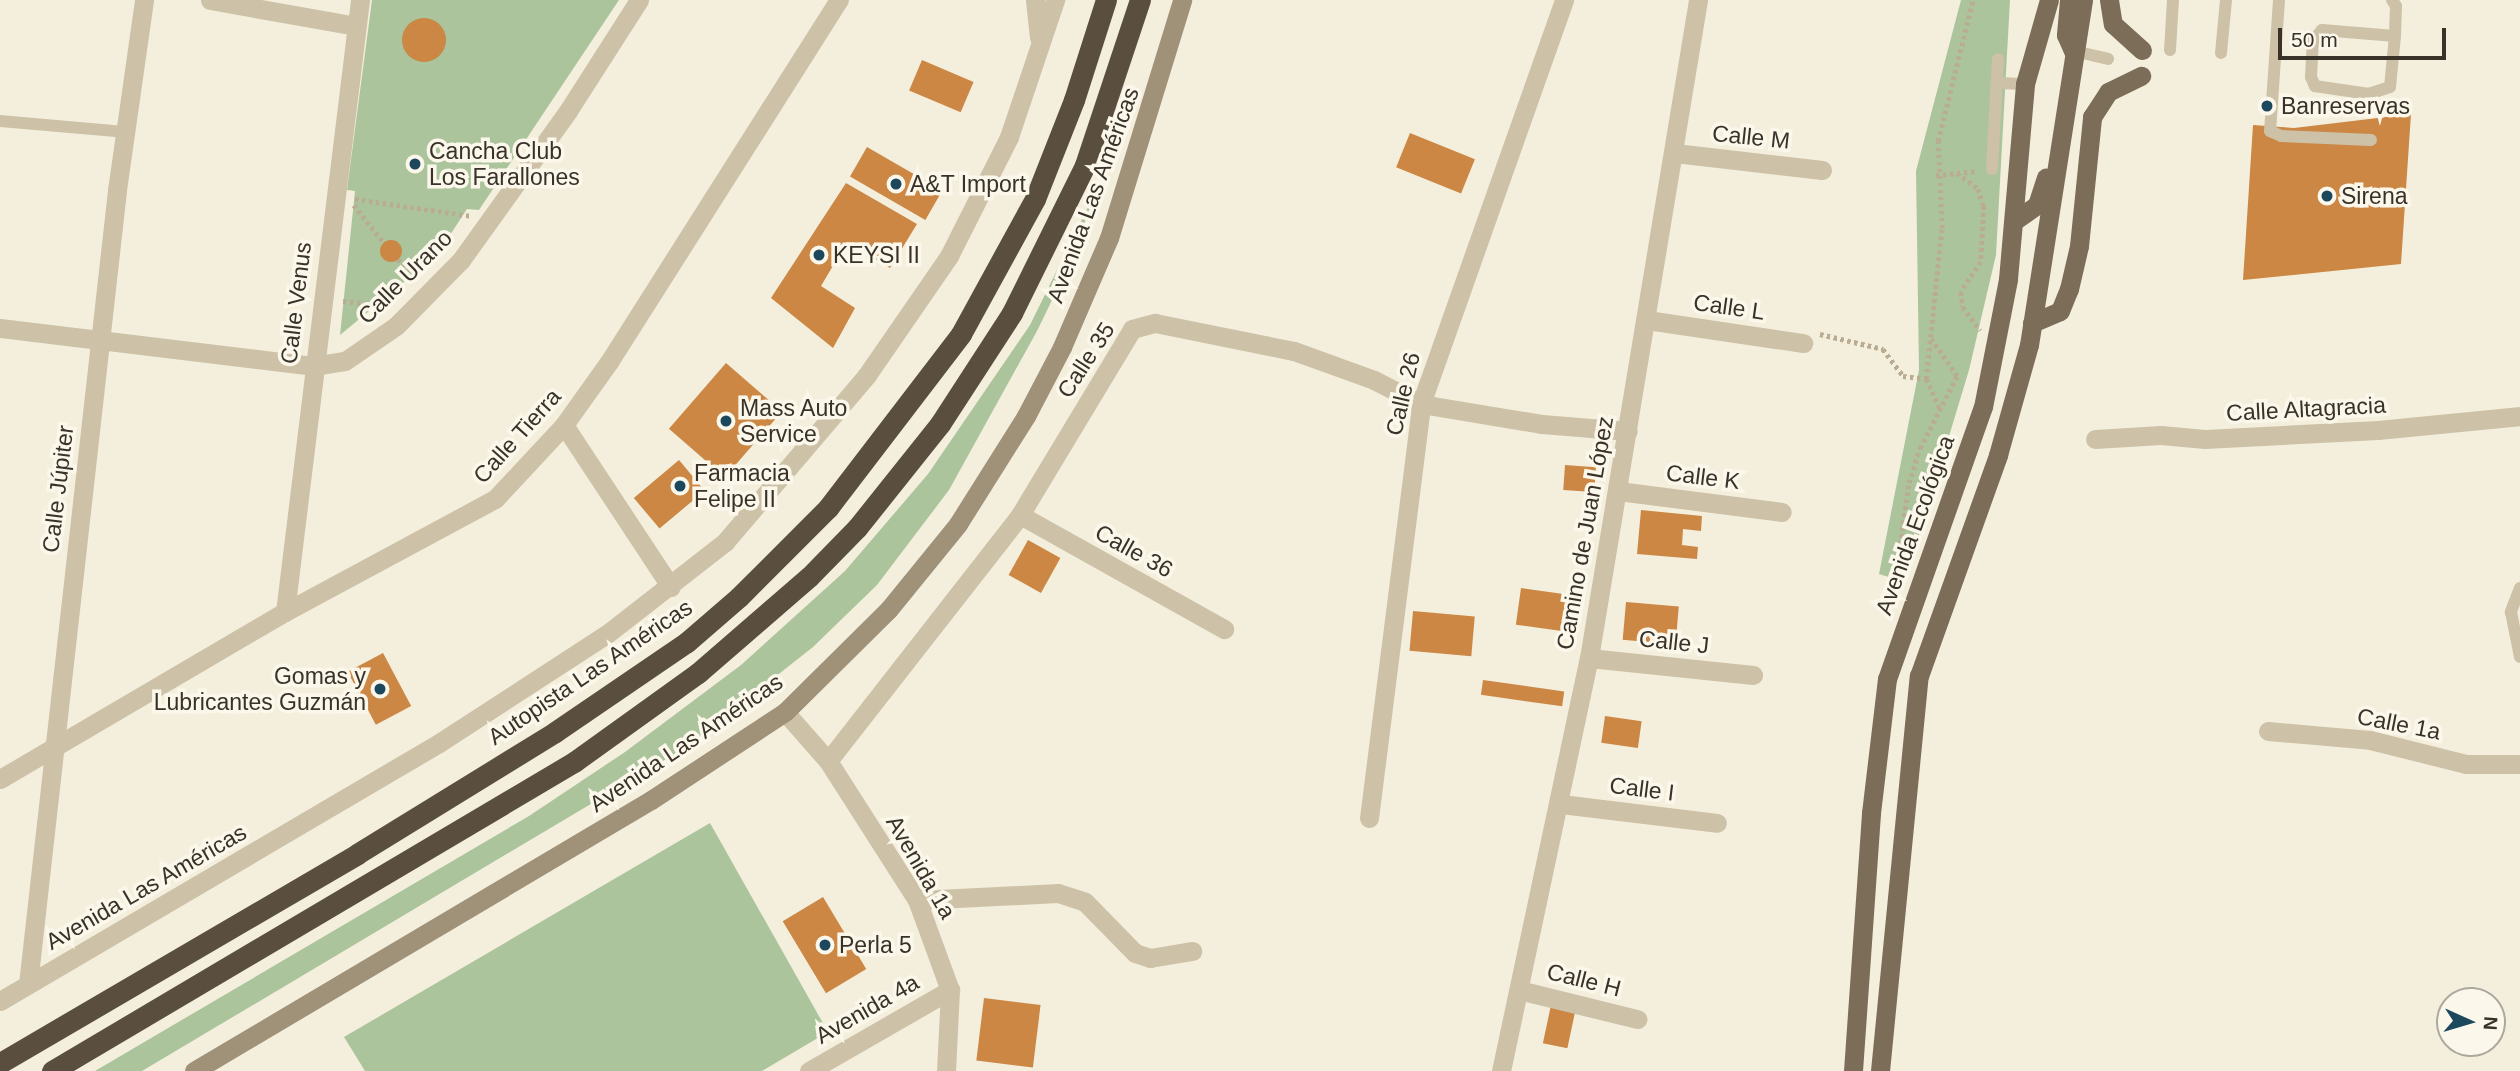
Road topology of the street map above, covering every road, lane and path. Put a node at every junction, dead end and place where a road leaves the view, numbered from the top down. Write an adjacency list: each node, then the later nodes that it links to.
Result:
1 (144, 0): 35 (street, Calle Júpiter)
2 (210, 0): 22 (street)
3 (360, 0): 22 (street, Calle Venus)
4 (639, 0): 42 (street, Calle Urano)
5 (839, 0): 61 (street, Calle Tierra)
6 (1034, 0): 26 (street)
7 (1055, 0): 26 (street, Avenida Las Américas)
8 (1106, 0): 91 (highway, Autopista Las Américas)
9 (1140, 0): 92 (highway)
10 (1182, 0): 75 (main road, Avenida Las Américas)
11 (1564, 0): 58 (street, Calle 26)
12 (1698, 0): 37 (street, Camino de Juan López)
13 (1973, 0): 41 (path)
14 (2049, 0): 33 (main road, Avenida Ecológica)
15 (2069, 0): 27 (main road)
16 (2083, 0): 27 (main road)
17 (2109, 0): 24 (main road)
18 (2173, 0): 25 (lane)
19 (2226, 0): 28 (lane)
20 (2279, 0): 36 (lane)
21 (2392, 0): 23 (lane)
22 (356, 26): 56 (street, Calle Venus)
23 (2395, 36): 23 (lane)
24 (2142, 50)
25 (2170, 50)
26 (1040, 51): 67 (street, Avenida Las Américas)
27 (2074, 51): 30 (lane); 43 (main road); 50 (main road)
28 (2221, 52)
29 (1998, 58): 32 (lane)
30 (2108, 60)
31 (2141, 76): 50 (main road)
32 (1997, 83): 33 (lane); 38 (lane)
33 (2025, 84): 43 (main road, Avenida Ecológica)
34 (0, 121): 35 (lane)
35 (125, 132): 53 (street, Calle Júpiter)
36 (2371, 140)
37 (1675, 153): 39 (street, Calle M); 49 (street, Camino de Juan López)
38 (1993, 169): 40 (path)
39 (1822, 170)
40 (1957, 173): 41 (path); 52 (path)
41 (1936, 175): 54 (path)
42 (492, 219): 44 (path); 56 (street, Calle Urano)
43 (2014, 221): 97 (main road, Avenida Ecológica)
44 (384, 243)
45 (398, 260): 46 (path)
46 (416, 281)
47 (338, 301): 48 (path)
48 (388, 306)
49 (1647, 320): 55 (street, Calle L); 62 (street, Camino de Juan López)
50 (2032, 323): 98 (main road)
51 (0, 328): 53 (street, Calle Urano)
52 (1991, 338)
53 (101, 339): 56 (street, Calle Urano); 77 (street, Calle Júpiter)
54 (1931, 340): 57 (path); 59 (path)
55 (1803, 343): 57 (path)
56 (313, 366): 70 (street, Calle Venus)
57 (1926, 379): 59 (path)
58 (1421, 404): 62 (street, Calle 35); 66 (street, Calle 35); 82 (street, Calle 26)
59 (1939, 408): 69 (path)
60 (2520, 416): 63 (street, Calle Altagracia)
61 (564, 425): 67 (street); 70 (street, Calle Tierra)
62 (1628, 431): 64 (street, Camino de Juan López)
63 (2095, 439)
64 (1618, 491): 65 (street, Calle K); 73 (street, Camino de Juan López)
65 (1782, 512)
66 (1020, 515): 71 (street, Calle 36); 78 (street, Calle 35)
67 (671, 587): 86 (street, Avenida Las Américas)
68 (2520, 588): 72 (lane)
69 (1906, 589)
70 (285, 612): 77 (street, Calle Tierra)
71 (1224, 629)
72 (2520, 657)
73 (1589, 658): 74 (street, Calle J); 81 (street, Camino de Juan López)
74 (1753, 675)
75 (786, 712): 78 (street, Avenida 1a); 93 (main road, Avenida Las Américas)
76 (2268, 731): 79 (street, Calle 1a)
77 (52, 748): 80 (street, Calle Tierra); 86 (street, Calle Júpiter)
78 (828, 761): 84 (street, Avenida 1a)
79 (2520, 764)
80 (0, 779)
81 (1561, 804): 83 (street, Calle I); 88 (street, Camino de Juan López)
82 (1369, 818)
83 (1717, 823)
84 (917, 900): 85 (street); 87 (street, Avenida 1a)
85 (1192, 951)
86 (28, 984): 89 (street, Avenida Las Américas)
87 (950, 989): 94 (street, Avenida 4a); 95 (street, Avenida 1a)
88 (1519, 990): 90 (street, Calle H); 96 (street, Camino de Juan López)
89 (0, 1001)
90 (1637, 1019)
91 (0, 1062)
92 (51, 1071)
93 (194, 1071)
94 (808, 1071)
95 (946, 1071)
96 (1501, 1071)
97 (1853, 1071)
98 (1880, 1071)

